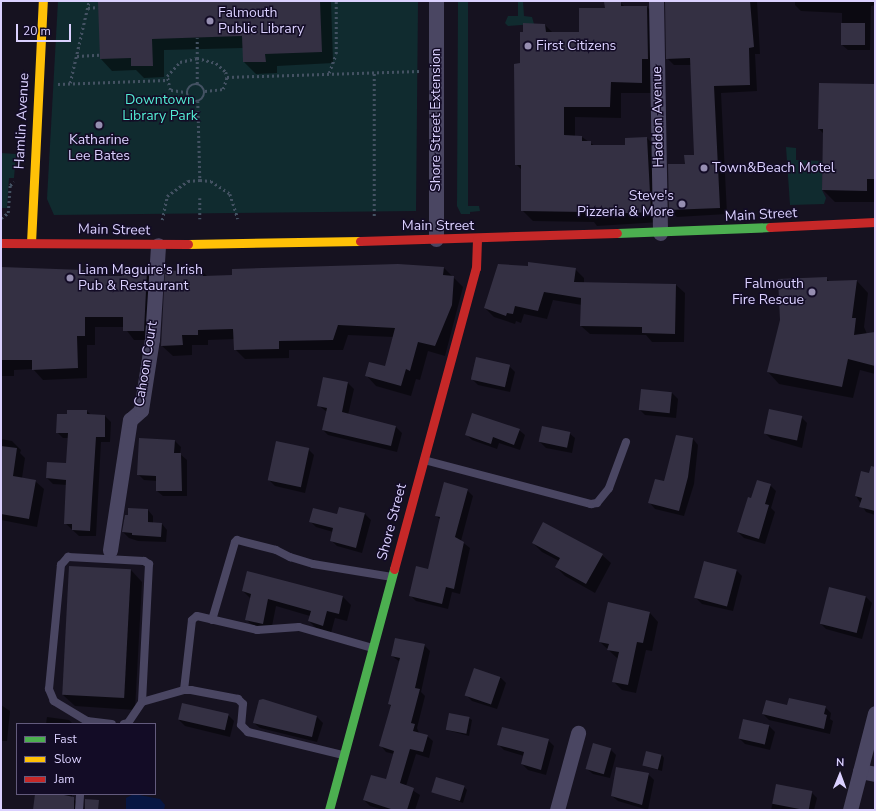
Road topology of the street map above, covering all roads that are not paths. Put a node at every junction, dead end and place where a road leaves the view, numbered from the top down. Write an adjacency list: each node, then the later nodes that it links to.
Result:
1 (43, 1): 9 (main road, Hamlin Avenue)
2 (436, 1): 6 (street, Shore Street Extension)
3 (656, 1): 5 (street, Haddon Avenue)
4 (875, 222): 5 (main road, Main Street)
5 (660, 233): 7 (main road, Main Street)
6 (436, 239): 7 (main road, Main Street); 10 (main road, Main Street)
7 (476, 239): 12 (main road, Shore Street)
8 (1, 243): 9 (main road, Main Street)
9 (30, 243): 10 (main road, Main Street)
10 (158, 245): 13 (street, Cahoon Court)
11 (626, 442): 12 (lane)
12 (424, 460): 14 (main road, Shore Street)
13 (110, 550)
14 (392, 577): 15 (lane); 16 (main road, Shore Street)
15 (212, 620): 16 (lane); 17 (lane)
16 (372, 648): 24 (main road, Shore Street)
17 (184, 690): 18 (lane); 24 (lane)
18 (142, 702): 20 (lane); 22 (lane)
19 (875, 713): 25 (street)
20 (87, 722): 21 (lane)
21 (100, 723)
22 (128, 723)
23 (578, 733): 30 (street)
24 (343, 755): 29 (main road, Shore Street)
25 (860, 771): 26 (street); 31 (street)
26 (875, 774)
27 (80, 795): 28 (lane)
28 (79, 810)
29 (329, 810)
30 (557, 810)
31 (850, 810)

